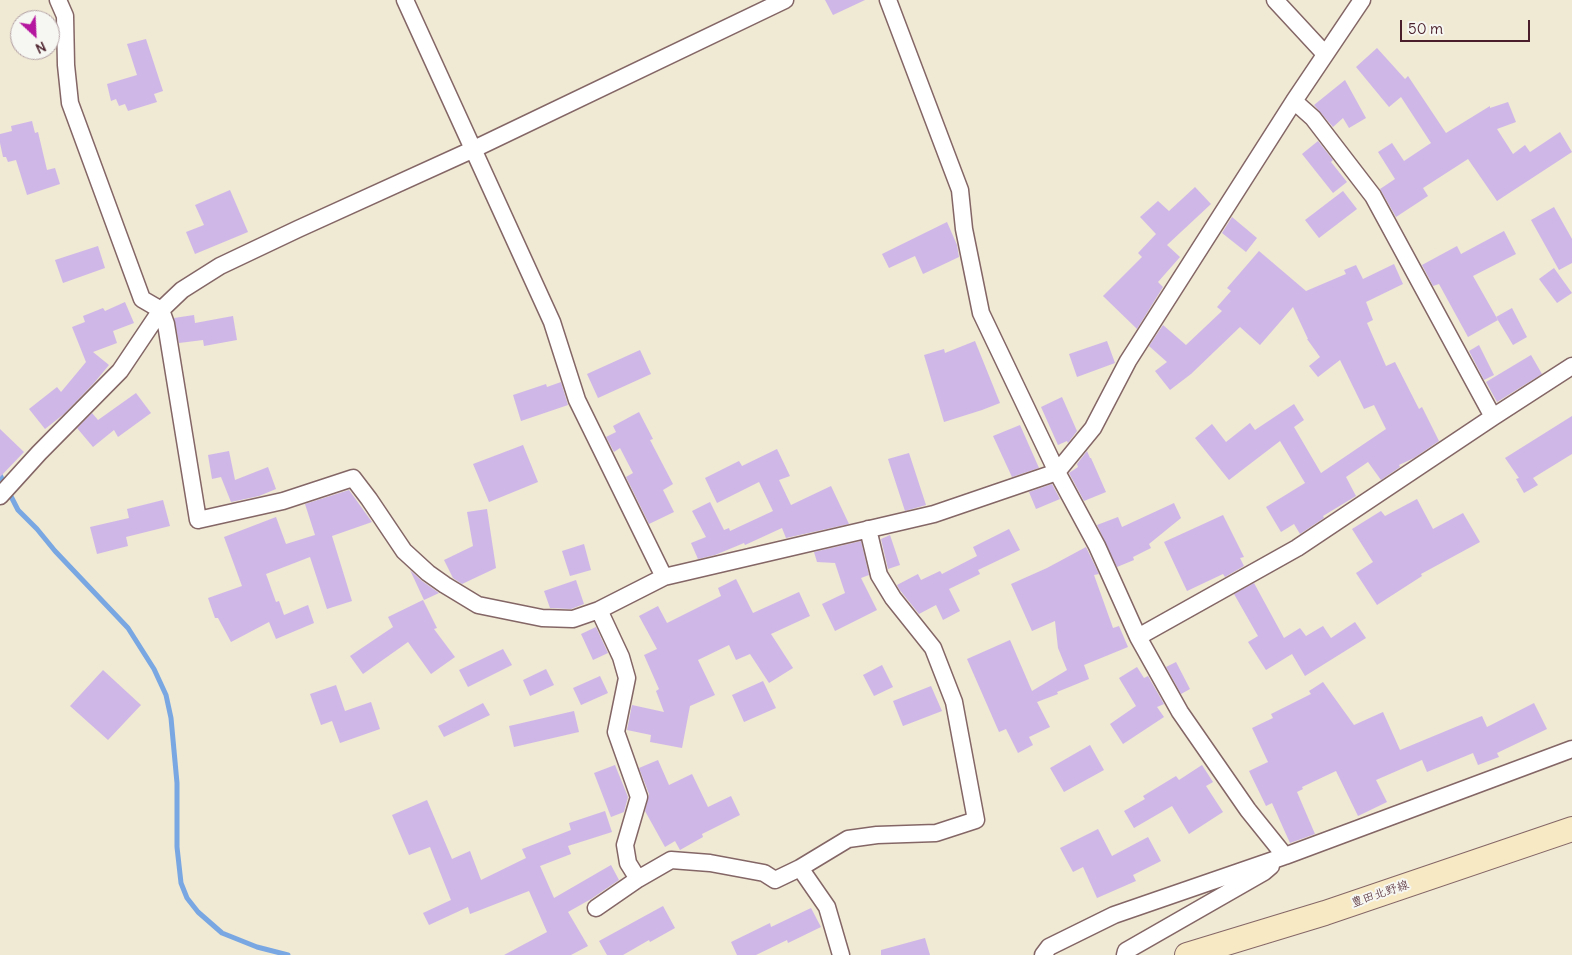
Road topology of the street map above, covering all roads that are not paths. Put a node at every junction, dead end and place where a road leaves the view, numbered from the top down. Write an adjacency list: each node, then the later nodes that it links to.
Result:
1 (58, 0): 10 (street)
2 (405, 0): 9 (street)
3 (785, 0): 9 (street)
4 (888, 0): 13 (street)
5 (1275, 0): 7 (street)
6 (1362, 0): 7 (street)
7 (1325, 54): 8 (street)
8 (1294, 101): 12 (street); 13 (street)
9 (474, 149): 10 (street); 16 (street)
10 (161, 310): 14 (street); 17 (street)
11 (1572, 366): 12 (street)
12 (1493, 417): 18 (street)
13 (1057, 472): 15 (street); 18 (street)
14 (0, 496)
15 (868, 529): 16 (street); 22 (street)
16 (664, 577): 17 (street)
17 (599, 610): 23 (street)
18 (1138, 637): 21 (street)
19 (1572, 749): 21 (street)
20 (1572, 829): 28 (main road, 豊田北野線)
21 (1284, 856): 26 (street); 27 (street)
22 (800, 868): 23 (street); 25 (street)
23 (638, 879): 24 (street)
24 (596, 908)
25 (841, 955)
26 (1043, 955)
27 (1125, 955)
28 (1188, 955)

